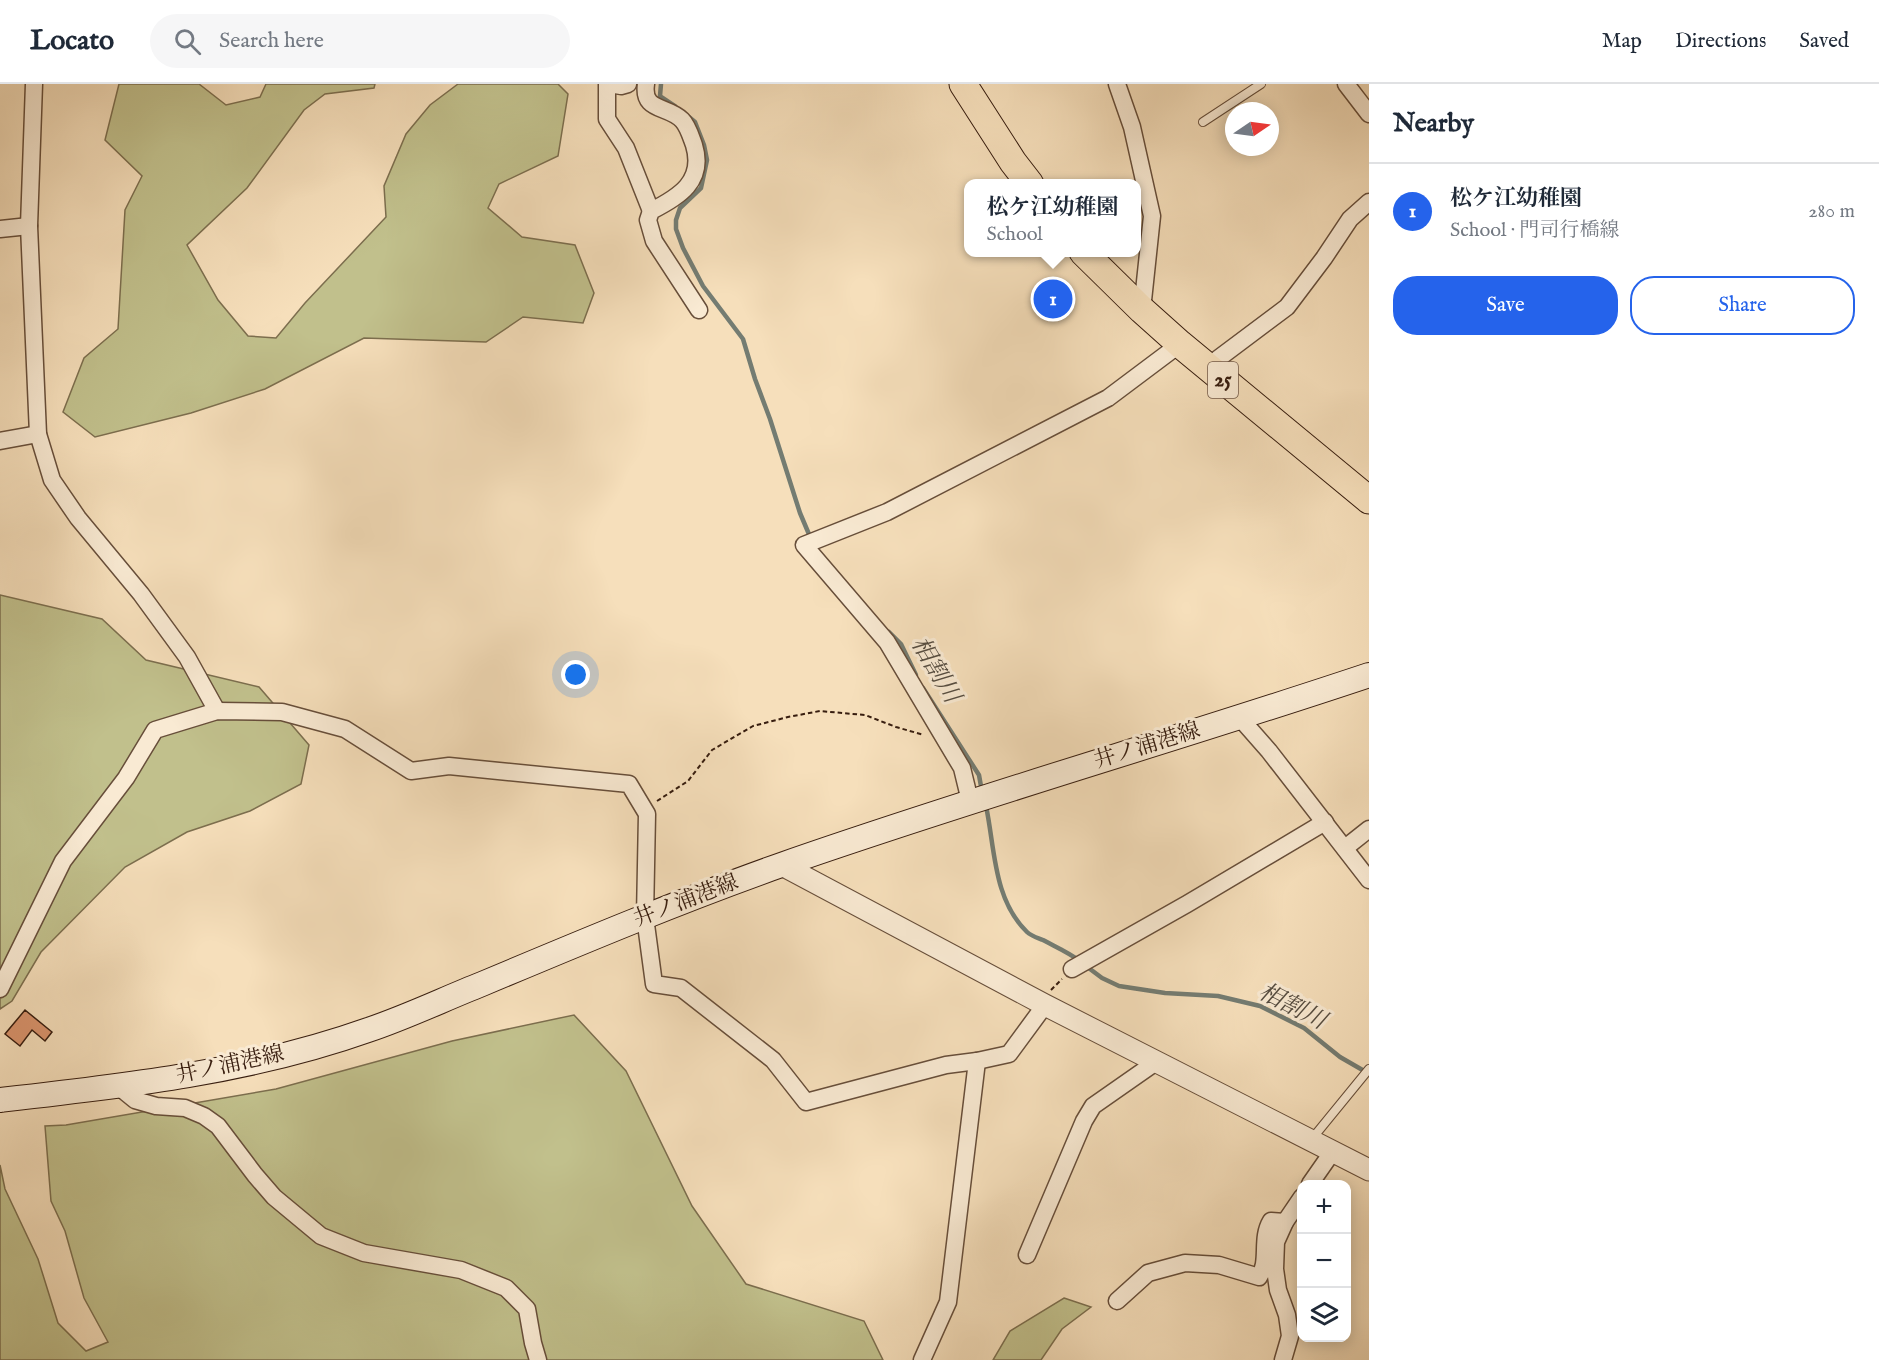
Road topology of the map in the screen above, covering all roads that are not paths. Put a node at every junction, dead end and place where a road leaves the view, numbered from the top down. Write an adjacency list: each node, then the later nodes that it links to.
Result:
1 (34, 84): 14 (street)
2 (608, 84): 3 (street); 13 (street)
3 (628, 84)
4 (646, 84): 13 (street)
5 (963, 84): 11 (main road)
6 (1117, 84): 18 (street)
7 (1261, 84): 10 (lane)
8 (1346, 84): 9 (street)
9 (1369, 114)
10 (1203, 122)
11 (1027, 179)
12 (1369, 202): 20 (street)
13 (651, 211): 17 (street)
14 (29, 226): 15 (street); 21 (street)
15 (0, 230)
16 (1088, 257): 18 (main road, 25)
17 (699, 310)
18 (1142, 310): 19 (main road, 25)
19 (1180, 344): 20 (main road, 25); 27 (street)
20 (1207, 367): 23 (main road, 25)
21 (38, 434): 22 (street); 25 (street)
22 (0, 441)
23 (1369, 500)
24 (1369, 675): 26 (main road, 井ノ浦港線)
25 (217, 711): 33 (street); 35 (street)
26 (1240, 718): 27 (main road, 井ノ浦港線); 28 (street)
27 (970, 801): 31 (main road, 井ノ浦港線)
28 (1325, 822): 30 (street); 34 (street)
29 (1369, 829): 30 (street)
30 (1345, 848): 32 (street)
31 (782, 865): 33 (main road, 井ノ浦港線); 36 (street)
32 (1369, 880)
33 (645, 917): 37 (street); 40 (main road, 井ノ浦港線)
34 (1072, 969)
35 (0, 989)
36 (1042, 1003): 37 (street); 38 (street)
37 (977, 1061): 51 (street)
38 (1156, 1062): 42 (street); 48 (street)
39 (1369, 1069): 42 (lane)
40 (119, 1087): 41 (main road, 井ノ浦港線); 50 (street)
41 (0, 1100)
42 (1311, 1140): 43 (street)
43 (1333, 1151): 44 (street); 45 (street)
44 (1369, 1170)
45 (1313, 1180)
46 (1297, 1204): 47 (street)
47 (1285, 1222): 49 (street); 52 (street)
48 (1027, 1256)
49 (1117, 1301)
50 (538, 1360)
51 (922, 1360)
52 (1283, 1360)

